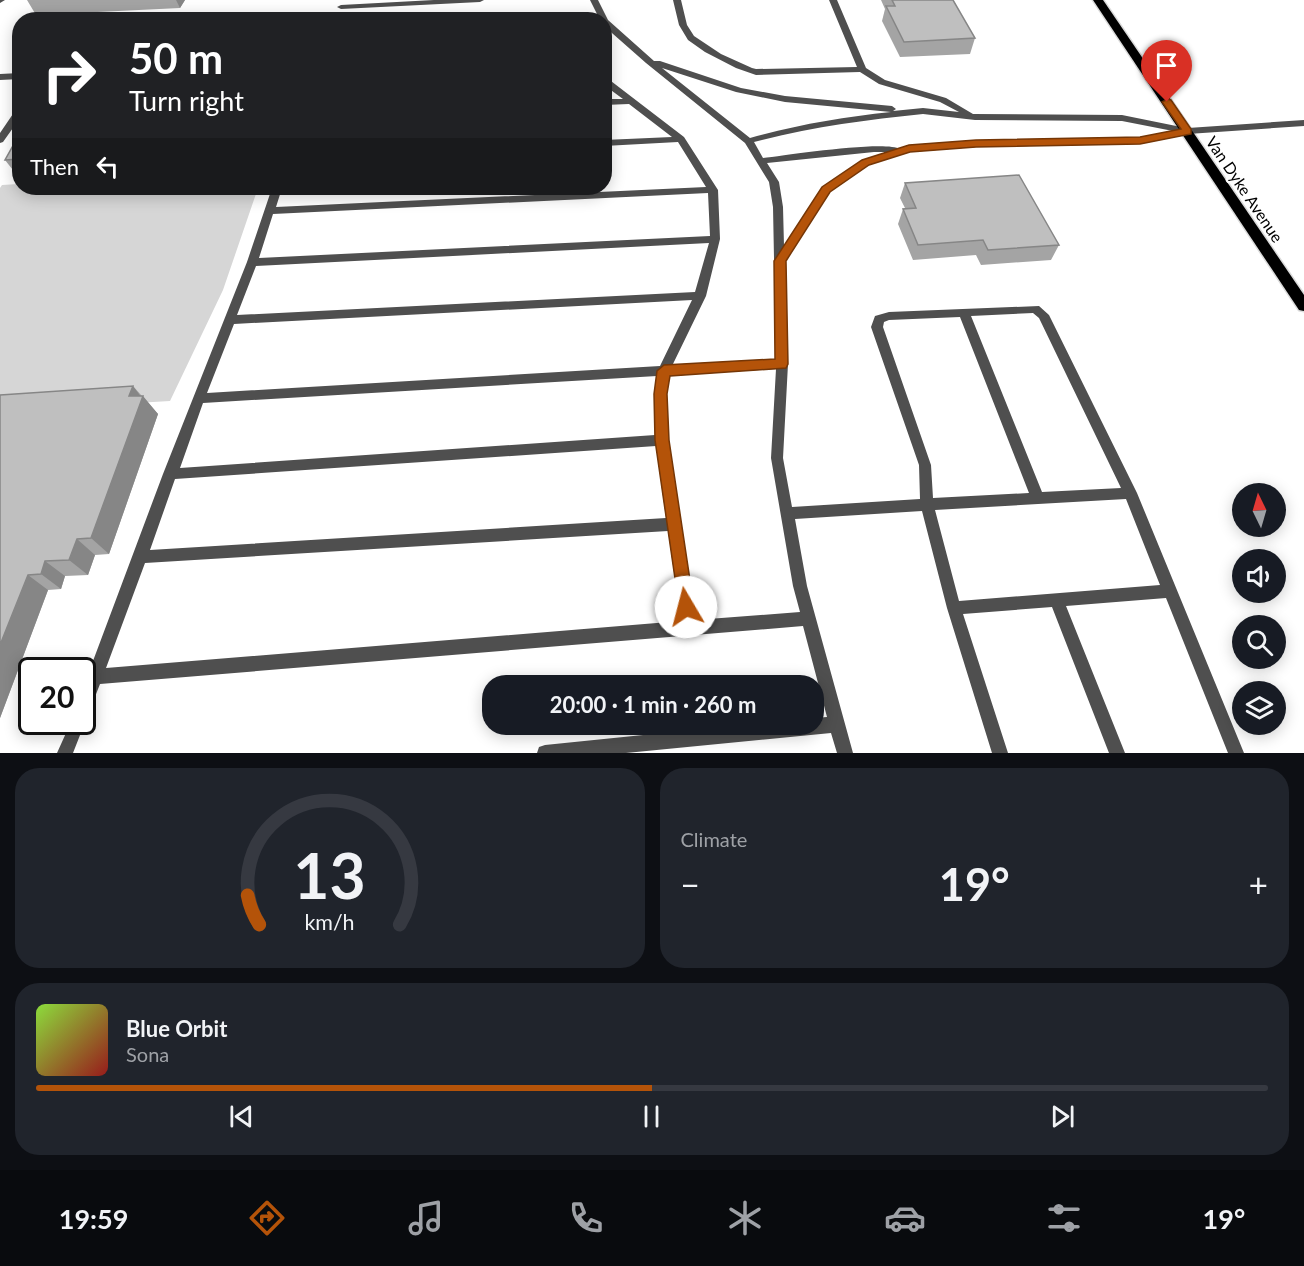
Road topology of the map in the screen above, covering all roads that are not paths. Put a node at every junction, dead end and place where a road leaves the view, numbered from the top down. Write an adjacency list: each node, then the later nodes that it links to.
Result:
1 (480, 0): 5 (street)
2 (676, 0): 8 (street)
3 (833, 0): 8 (street)
4 (1098, 0): 16 (main road, Van Dyke Avenue)
5 (341, 7)
6 (612, 29): 7 (street)
7 (649, 61): 12 (street); 19 (street)
8 (862, 69): 13 (street)
9 (612, 86): 10 (street)
10 (633, 101): 11 (street); 17 (street)
11 (612, 102)
12 (923, 111): 13 (street); 19 (street)
13 (975, 117): 16 (street)
14 (12, 122): 18 (street)
15 (1304, 123): 16 (street)
16 (1188, 131): 21 (street); 32 (main road, Van Dyke Avenue)
17 (681, 139): 20 (street); 23 (street)
18 (0, 140)
19 (748, 141): 22 (street)
20 (612, 143)
21 (909, 149): 22 (street); 29 (street)
22 (762, 160): 29 (street)
23 (713, 189): 24 (street); 28 (street)
24 (612, 194)
25 (275, 195): 27 (street)
26 (592, 195): 27 (street)
27 (269, 211): 30 (street)
28 (715, 239): 30 (street); 31 (street)
29 (780, 261): 35 (street)
30 (252, 262): 34 (street)
31 (700, 296): 34 (street); 36 (street)
32 (1304, 306)
33 (964, 312): 40 (street); 41 (street); 42 (street)
34 (229, 320): 37 (street)
35 (782, 364): 36 (street); 43 (street)
36 (664, 371): 37 (street); 38 (street)
37 (199, 398): 39 (street)
38 (662, 440): 39 (street); 44 (street)
39 (170, 474): 45 (street)
40 (1130, 493): 41 (street); 46 (street)
41 (1038, 498): 42 (street)
42 (927, 506): 43 (street); 48 (street)
43 (786, 513): 49 (street)
44 (675, 524): 45 (street); 50 (street)
45 (139, 557): 51 (street)
46 (1171, 591): 47 (street); 60 (street)
47 (1056, 600): 48 (street); 59 (street)
48 (954, 608): 58 (street)
49 (808, 618): 50 (street); 53 (street)
50 (689, 628): 52 (street)
51 (96, 674)
52 (96, 677)
53 (837, 724): 56 (street); 57 (street)
54 (73, 735): 55 (street)
55 (65, 753)
56 (545, 753)
57 (845, 753)
58 (1000, 753)
59 (1117, 753)
60 (1236, 753)

